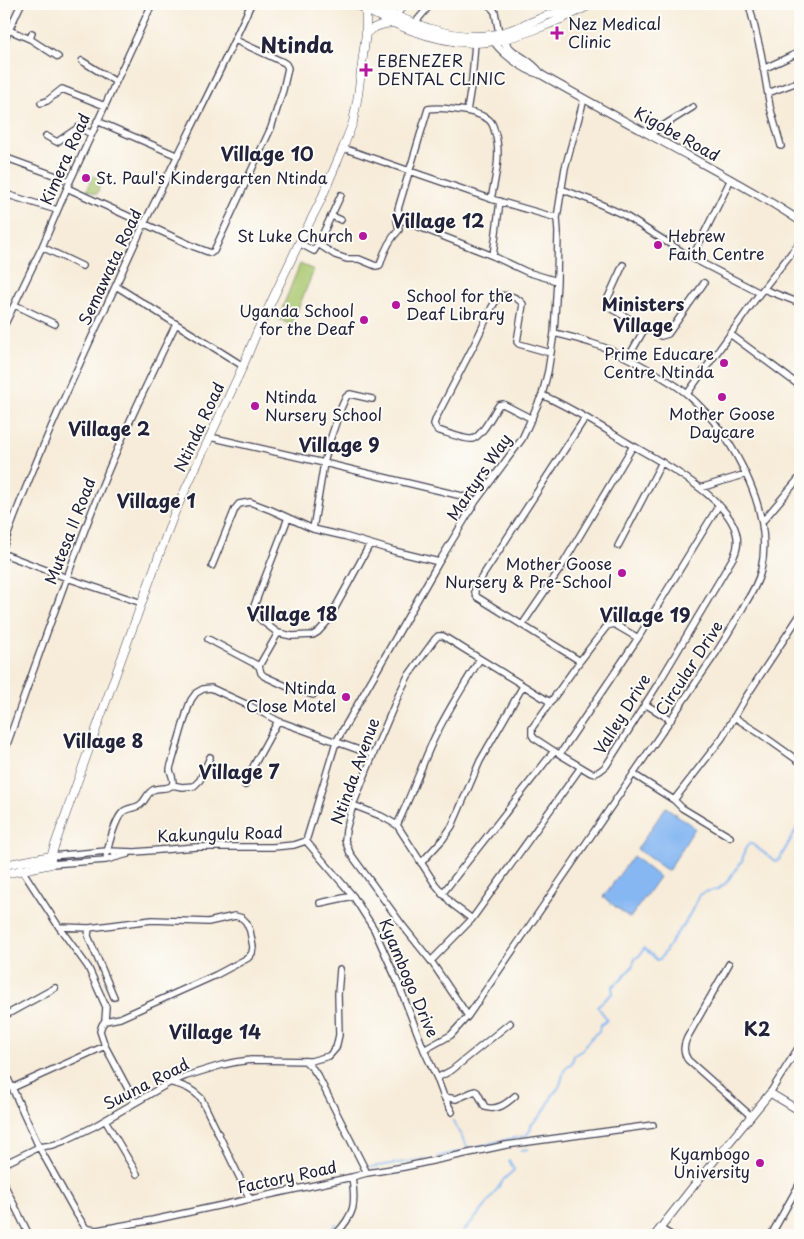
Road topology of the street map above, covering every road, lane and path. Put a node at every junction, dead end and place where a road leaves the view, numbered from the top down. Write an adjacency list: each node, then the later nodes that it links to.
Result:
1 (21, 4): 14 (street)
2 (152, 4): 25 (street, Kimera Road)
3 (251, 4): 17 (street, Semawata Road)
4 (354, 4): 11 (main road)
5 (405, 4): 12 (street)
6 (431, 4): 13 (street)
7 (490, 4): 16 (street)
8 (579, 4): 16 (main road)
9 (592, 4): 16 (main road)
10 (749, 4): 23 (street)
11 (368, 6): 12 (main road); 15 (main road, Ntinda Road)
12 (394, 20): 13 (main road); 15 (main road); 19 (main road)
13 (414, 24): 16 (main road)
14 (9, 30): 18 (street); 21 (street)
15 (366, 33): 37 (main road, Ntinda Road)
16 (496, 36): 19 (main road); 27 (street, Kigobe Road)
17 (235, 40): 38 (street, Semawata Road); 55 (street)
18 (4, 41)
19 (475, 43): 31 (street)
20 (800, 52): 23 (street)
21 (58, 57)
22 (82, 61): 25 (street)
23 (763, 69): 26 (street)
24 (800, 81): 26 (street)
25 (116, 82): 29 (street, Kimera Road)
26 (768, 93): 36 (street)
27 (584, 99): 34 (street, Kigobe Road); 44 (street, Martyrs Way)
28 (41, 103): 29 (street)
29 (104, 106): 32 (street, Kimera Road)
30 (693, 107): 34 (street)
31 (467, 111): 40 (street); 47 (street)
32 (97, 121): 33 (street, Kimera Road); 38 (street)
33 (91, 134): 35 (street); 42 (street, Kimera Road)
34 (650, 134): 41 (street, Kigobe Road)
35 (46, 136)
36 (781, 146)
37 (344, 148): 40 (street); 56 (main road, Ntinda Road)
38 (178, 156): 55 (street, Semawata Road)
39 (4, 157): 42 (street)
40 (410, 171): 47 (street); 51 (street)
41 (730, 179): 54 (street, Kigobe Road); 61 (street)
42 (70, 181): 43 (street, Kimera Road)
43 (66, 188): 49 (street, Kimera Road); 55 (street)
44 (561, 189): 52 (street, Martyrs Way); 61 (street)
45 (5, 194): 49 (street)
46 (341, 195): 50 (street)
47 (491, 198): 48 (street)
48 (500, 202): 52 (street); 60 (street)
49 (57, 210): 59 (street, Kimera Road)
50 (332, 216): 53 (street); 58 (street)
51 (400, 218): 58 (street); 60 (street)
52 (557, 218): 64 (street, Martyrs Way)
53 (341, 220)
54 (800, 221)
55 (145, 224): 66 (street, Semawata Road)
56 (299, 242): 58 (street); 78 (main road, Ntinda Road)
57 (800, 242): 67 (street)
58 (318, 244)
59 (42, 247): 63 (street); 69 (street, Kimera Road)
60 (493, 256): 64 (street)
61 (692, 258): 67 (street)
62 (623, 265): 73 (street)
63 (82, 266)
64 (557, 281): 74 (street, Martyrs Way)
65 (704, 284): 73 (street)
66 (116, 286): 71 (street); 98 (street, Semawata Road)
67 (761, 291): 68 (street); 75 (street)
68 (800, 303)
69 (15, 304): 70 (street); 72 (street, Kimera Road)
70 (56, 324)
71 (176, 324): 78 (street); 103 (street, Mutesa II Road)
72 (4, 326)
73 (646, 328): 77 (street)
74 (554, 333): 76 (street, Martyrs Way); 77 (street, Circular Drive)
75 (730, 334): 79 (street); 81 (street)
76 (551, 353): 80 (street, Martyrs Way); 84 (street)
77 (628, 358): 81 (street, Circular Drive)
78 (243, 366): 85 (main road, Ntinda Road)
79 (800, 386)
80 (542, 394): 83 (street); 84 (street, Martyrs Way)
81 (687, 394): 89 (street, Circular Drive)
82 (372, 399): 88 (street)
83 (585, 418): 86 (street); 106 (street)
84 (532, 419): 92 (street, Martyrs Way)
85 (210, 437): 88 (street); 104 (main road, Ntinda Road)
86 (633, 446): 87 (street); 106 (street)
87 (662, 462): 91 (street); 99 (street)
88 (324, 463): 92 (street); 96 (street)
89 (746, 474): 91 (street); 95 (street, Circular Drive)
90 (800, 477): 95 (street)
91 (700, 488): 93 (street)
92 (476, 501): 101 (street, Martyrs Way)
93 (719, 505): 108 (street); 116 (street, Valley Drive)
94 (288, 518): 96 (street); 102 (street); 107 (street)
95 (762, 522): 118 (street, Circular Drive)
96 (313, 529): 97 (street)
97 (370, 544): 101 (street); 107 (street)
98 (4, 545)
99 (618, 546)
100 (4, 554): 103 (street)
101 (439, 562): 120 (street, Martyrs Way)
102 (212, 566)
103 (67, 578): 104 (street); 122 (street, Mutesa II Road)
104 (142, 603): 137 (main road, Ntinda Road)
105 (800, 615): 117 (street)
106 (522, 625): 111 (street)
107 (278, 633): 112 (street)
108 (638, 638): 111 (street, Valley Drive); 121 (street)
109 (208, 639): 112 (street)
110 (480, 659): 113 (street); 123 (street, Ntinda Avenue); 132 (street)
111 (580, 661): 115 (street, Valley Drive)
112 (259, 666): 114 (street)
113 (523, 686): 115 (street); 139 (street)
114 (313, 695)
115 (550, 702): 121 (street, Valley Drive)
116 (645, 704): 118 (street); 126 (street, Valley Drive)
117 (734, 717): 125 (street); 130 (street)
118 (671, 720): 127 (street, Circular Drive)
119 (278, 721): 120 (street); 128 (street); 129 (street)
120 (336, 742): 123 (street); 134 (street, Martyrs Way)
121 (557, 753): 126 (street, Valley Drive); 143 (street)
122 (4, 754)
123 (373, 755): 131 (street, Ntinda Avenue)
124 (210, 757): 128 (street)
125 (800, 762)
126 (581, 767): 146 (street)
127 (633, 774): 130 (street); 156 (street, Circular Drive)
128 (172, 785): 135 (street)
129 (245, 785)
130 (674, 800): 133 (street)
131 (353, 805): 132 (street); 149 (street, Ntinda Avenue)
132 (397, 825): 139 (street)
133 (730, 837)
134 (306, 841): 136 (street, Kakungulu Road); 144 (street, Kyambogo Drive)
135 (107, 851): 136 (street, Kakungulu Road); 137 (street, Kakungulu Road); 138 (street)
136 (135, 852): 138 (street, Kakungulu Road)
137 (51, 860): 138 (street, Kakungulu Road); 141 (main road, Kakungulu Road)
138 (106, 860)
139 (421, 863): 143 (street)
140 (4, 866): 141 (main road, Kakungulu Road)
141 (20, 866): 142 (main road, Kakungulu Road); 147 (street)
142 (4, 874)
143 (442, 894): 146 (street)
144 (353, 896): 145 (street); 162 (street, Kyambogo Drive)
145 (320, 903)
146 (472, 920): 149 (street)
147 (59, 927): 148 (street); 154 (street)
148 (89, 928): 153 (street); 157 (street)
149 (431, 961): 156 (street, Ntinda Avenue)
150 (729, 964): 174 (street)
151 (340, 969): 163 (street, Suuna Road)
152 (55, 988): 155 (street)
153 (114, 997)
154 (106, 1007): 157 (street); 158 (street)
155 (4, 1016)
156 (468, 1016): 162 (street, Circular Drive)
157 (120, 1018): 158 (street)
158 (105, 1020): 161 (street)
159 (510, 1023): 165 (street)
160 (800, 1045): 168 (street)
161 (105, 1046): 167 (street); 171 (street)
162 (424, 1050): 165 (street, Kyambogo Drive)
163 (305, 1061): 166 (street, Suuna Road); 179 (street, Factory Road)
164 (4, 1070): 167 (street)
165 (437, 1078): 170 (street, Kyambogo Drive)
166 (170, 1083): 171 (street, Suuna Road); 184 (street)
167 (12, 1088): 177 (street)
168 (770, 1093): 172 (street); 174 (street)
169 (514, 1096): 170 (street)
170 (444, 1097): 173 (street, Kyambogo Drive)
171 (135, 1102): 175 (street, Suuna Road)
172 (800, 1110)
173 (452, 1112)
174 (751, 1116): 185 (street)
175 (105, 1120): 177 (street, Suuna Road); 180 (street)
176 (653, 1125): 179 (street)
177 (39, 1147): 178 (street, Suuna Road); 184 (street, Factory Road)
178 (4, 1164)
179 (367, 1173): 181 (street, Factory Road)
180 (137, 1174)
181 (352, 1177): 184 (street, Factory Road); 187 (street)
182 (800, 1183): 190 (street)
183 (4, 1184): 186 (street)
184 (250, 1199)
185 (661, 1229): 188 (street); 189 (street)
186 (29, 1235)
187 (335, 1235)
188 (656, 1235)
189 (671, 1235)
190 (771, 1235)

